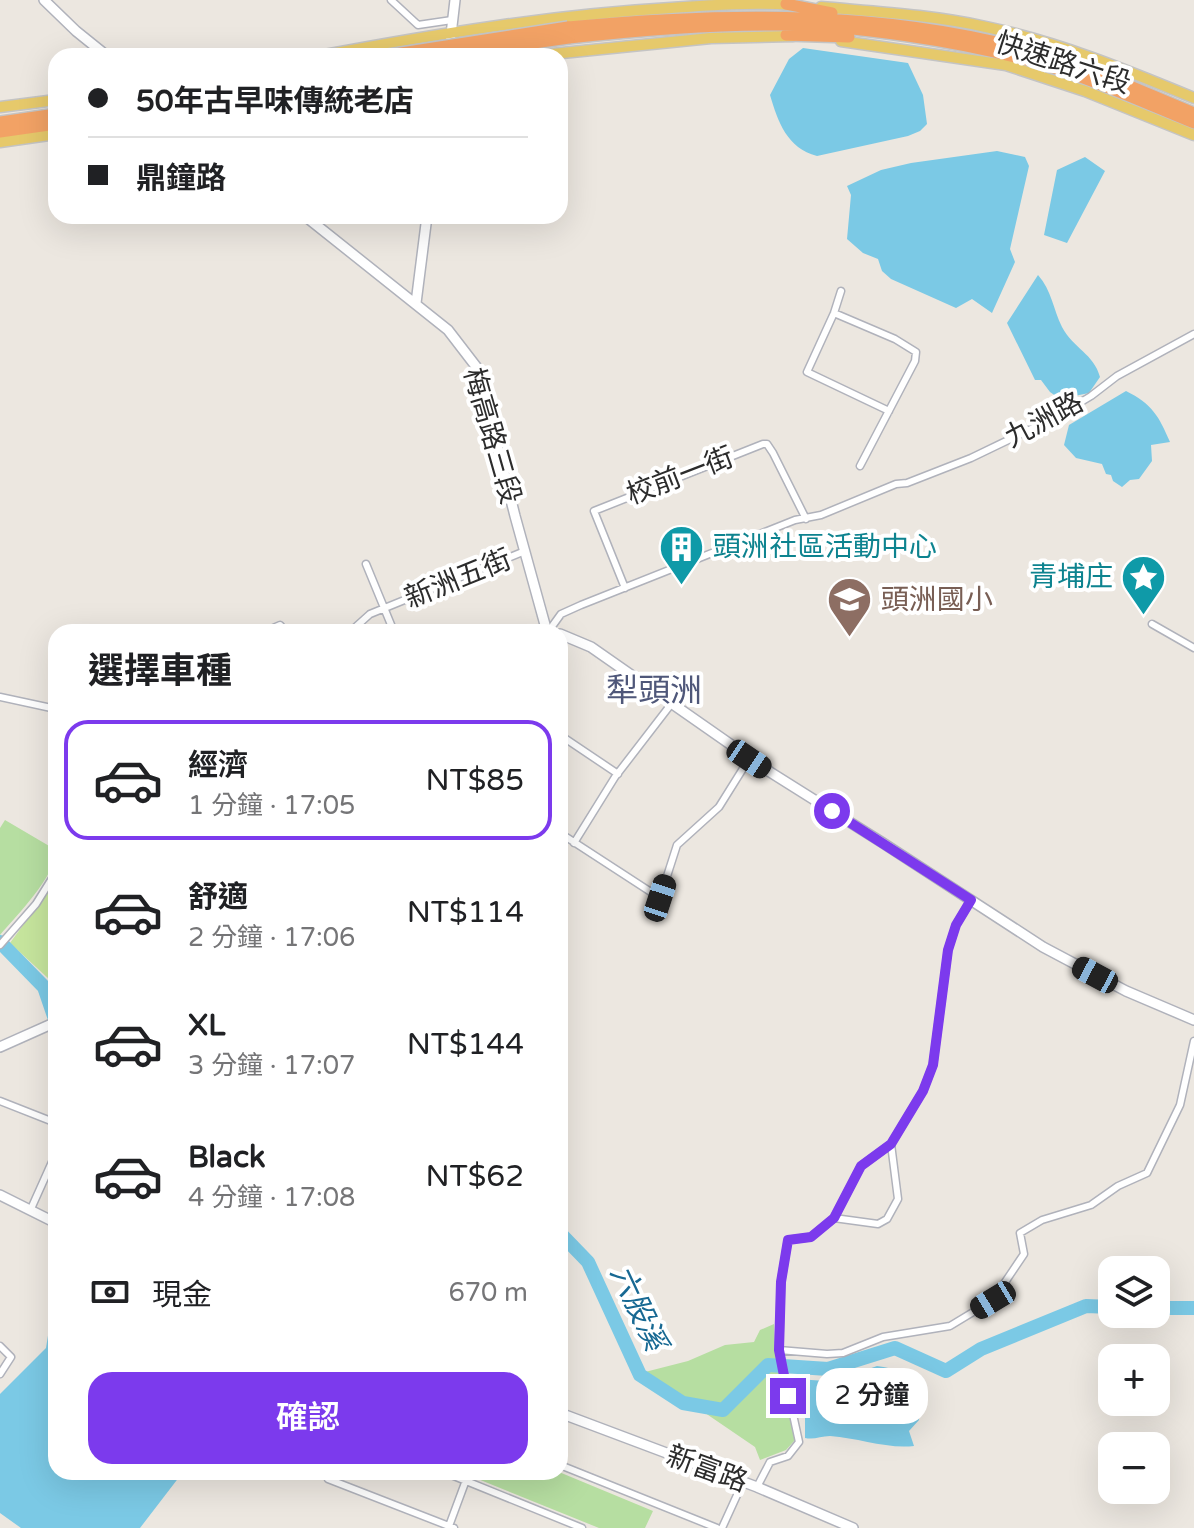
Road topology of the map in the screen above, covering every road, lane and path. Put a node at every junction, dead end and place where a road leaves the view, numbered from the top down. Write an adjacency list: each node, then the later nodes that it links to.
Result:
1 (44, 0): 8 (street)
2 (391, 0): 5 (street)
3 (455, 0): 5 (street)
4 (786, 4): 5 (main road, 快速路六段); 6 (highway); 14 (main road, 快速路六段)
5 (452, 26): 9 (main road, 快速路六段); 11 (street)
6 (911, 33): 7 (highway); 10 (highway, bridge); 12 (highway, bridge); 17 (highway); 20 (highway)
7 (786, 35): 13 (main road, 快速路六段); 24 (main road, 快速路六段)
8 (97, 48)
9 (354, 48)
10 (433, 48)
11 (448, 48)
12 (504, 48)
13 (568, 52)
14 (1194, 98)
15 (48, 101): 16 (main road)
16 (0, 107)
17 (1194, 113)
18 (48, 115): 19 (highway)
19 (0, 122)
20 (1194, 123)
21 (48, 125): 22 (highway)
22 (0, 132)
23 (48, 135): 25 (main road)
24 (1194, 135)
25 (0, 142)
26 (315, 224): 29 (street, 梅高路三段)
27 (426, 224): 29 (street)
28 (841, 291): 30 (street)
29 (416, 303): 35 (street, 梅高路三段)
30 (834, 313): 32 (street); 32 (street)
31 (1194, 334): 34 (street, 九洲路)
32 (889, 411): 33 (street)
33 (860, 466)
34 (806, 519): 37 (street, 九洲路); 37 (street, 校前一街)
35 (525, 551): 38 (street, 新洲五街); 41 (street, 梅高路三段)
36 (366, 564): 38 (street)
37 (625, 588): 42 (street, 九洲路)
38 (384, 608): 39 (street, 新洲五街); 40 (street)
39 (359, 624)
40 (391, 624)
41 (546, 624)
42 (554, 624)
43 (1152, 624): 45 (street)
44 (568, 637): 47 (street)
45 (1194, 648)
46 (0, 697): 48 (street)
47 (672, 703): 50 (street); 51 (street)
48 (48, 707)
49 (568, 740): 51 (street)
50 (749, 759): 53 (street); 55 (street)
51 (618, 774): 53 (street)
52 (568, 839): 53 (street)
53 (574, 843)
54 (48, 885): 56 (street)
55 (971, 900): 57 (street); 63 (street)
56 (2, 943)
57 (1194, 1020)
58 (48, 1025): 60 (street)
59 (1194, 1041): 70 (street)
60 (0, 1047)
61 (0, 1101): 62 (street)
62 (48, 1120)
63 (891, 1144): 67 (street); 67 (street)
64 (48, 1171): 66 (street)
65 (0, 1195): 66 (street)
66 (30, 1211): 68 (street)
67 (834, 1218): 70 (street)
68 (48, 1219)
69 (0, 1346): 71 (street)
70 (779, 1350): 77 (street)
71 (0, 1374)
72 (568, 1416): 76 (street, 新富路)
73 (568, 1468): 80 (street)
74 (331, 1480): 78 (street)
75 (465, 1481): 78 (street); 79 (street)
76 (743, 1482): 77 (street, 新富路); 80 (street)
77 (757, 1487): 81 (street, 新富路)
78 (451, 1527)
79 (582, 1528)
80 (720, 1528)
81 (853, 1528)

